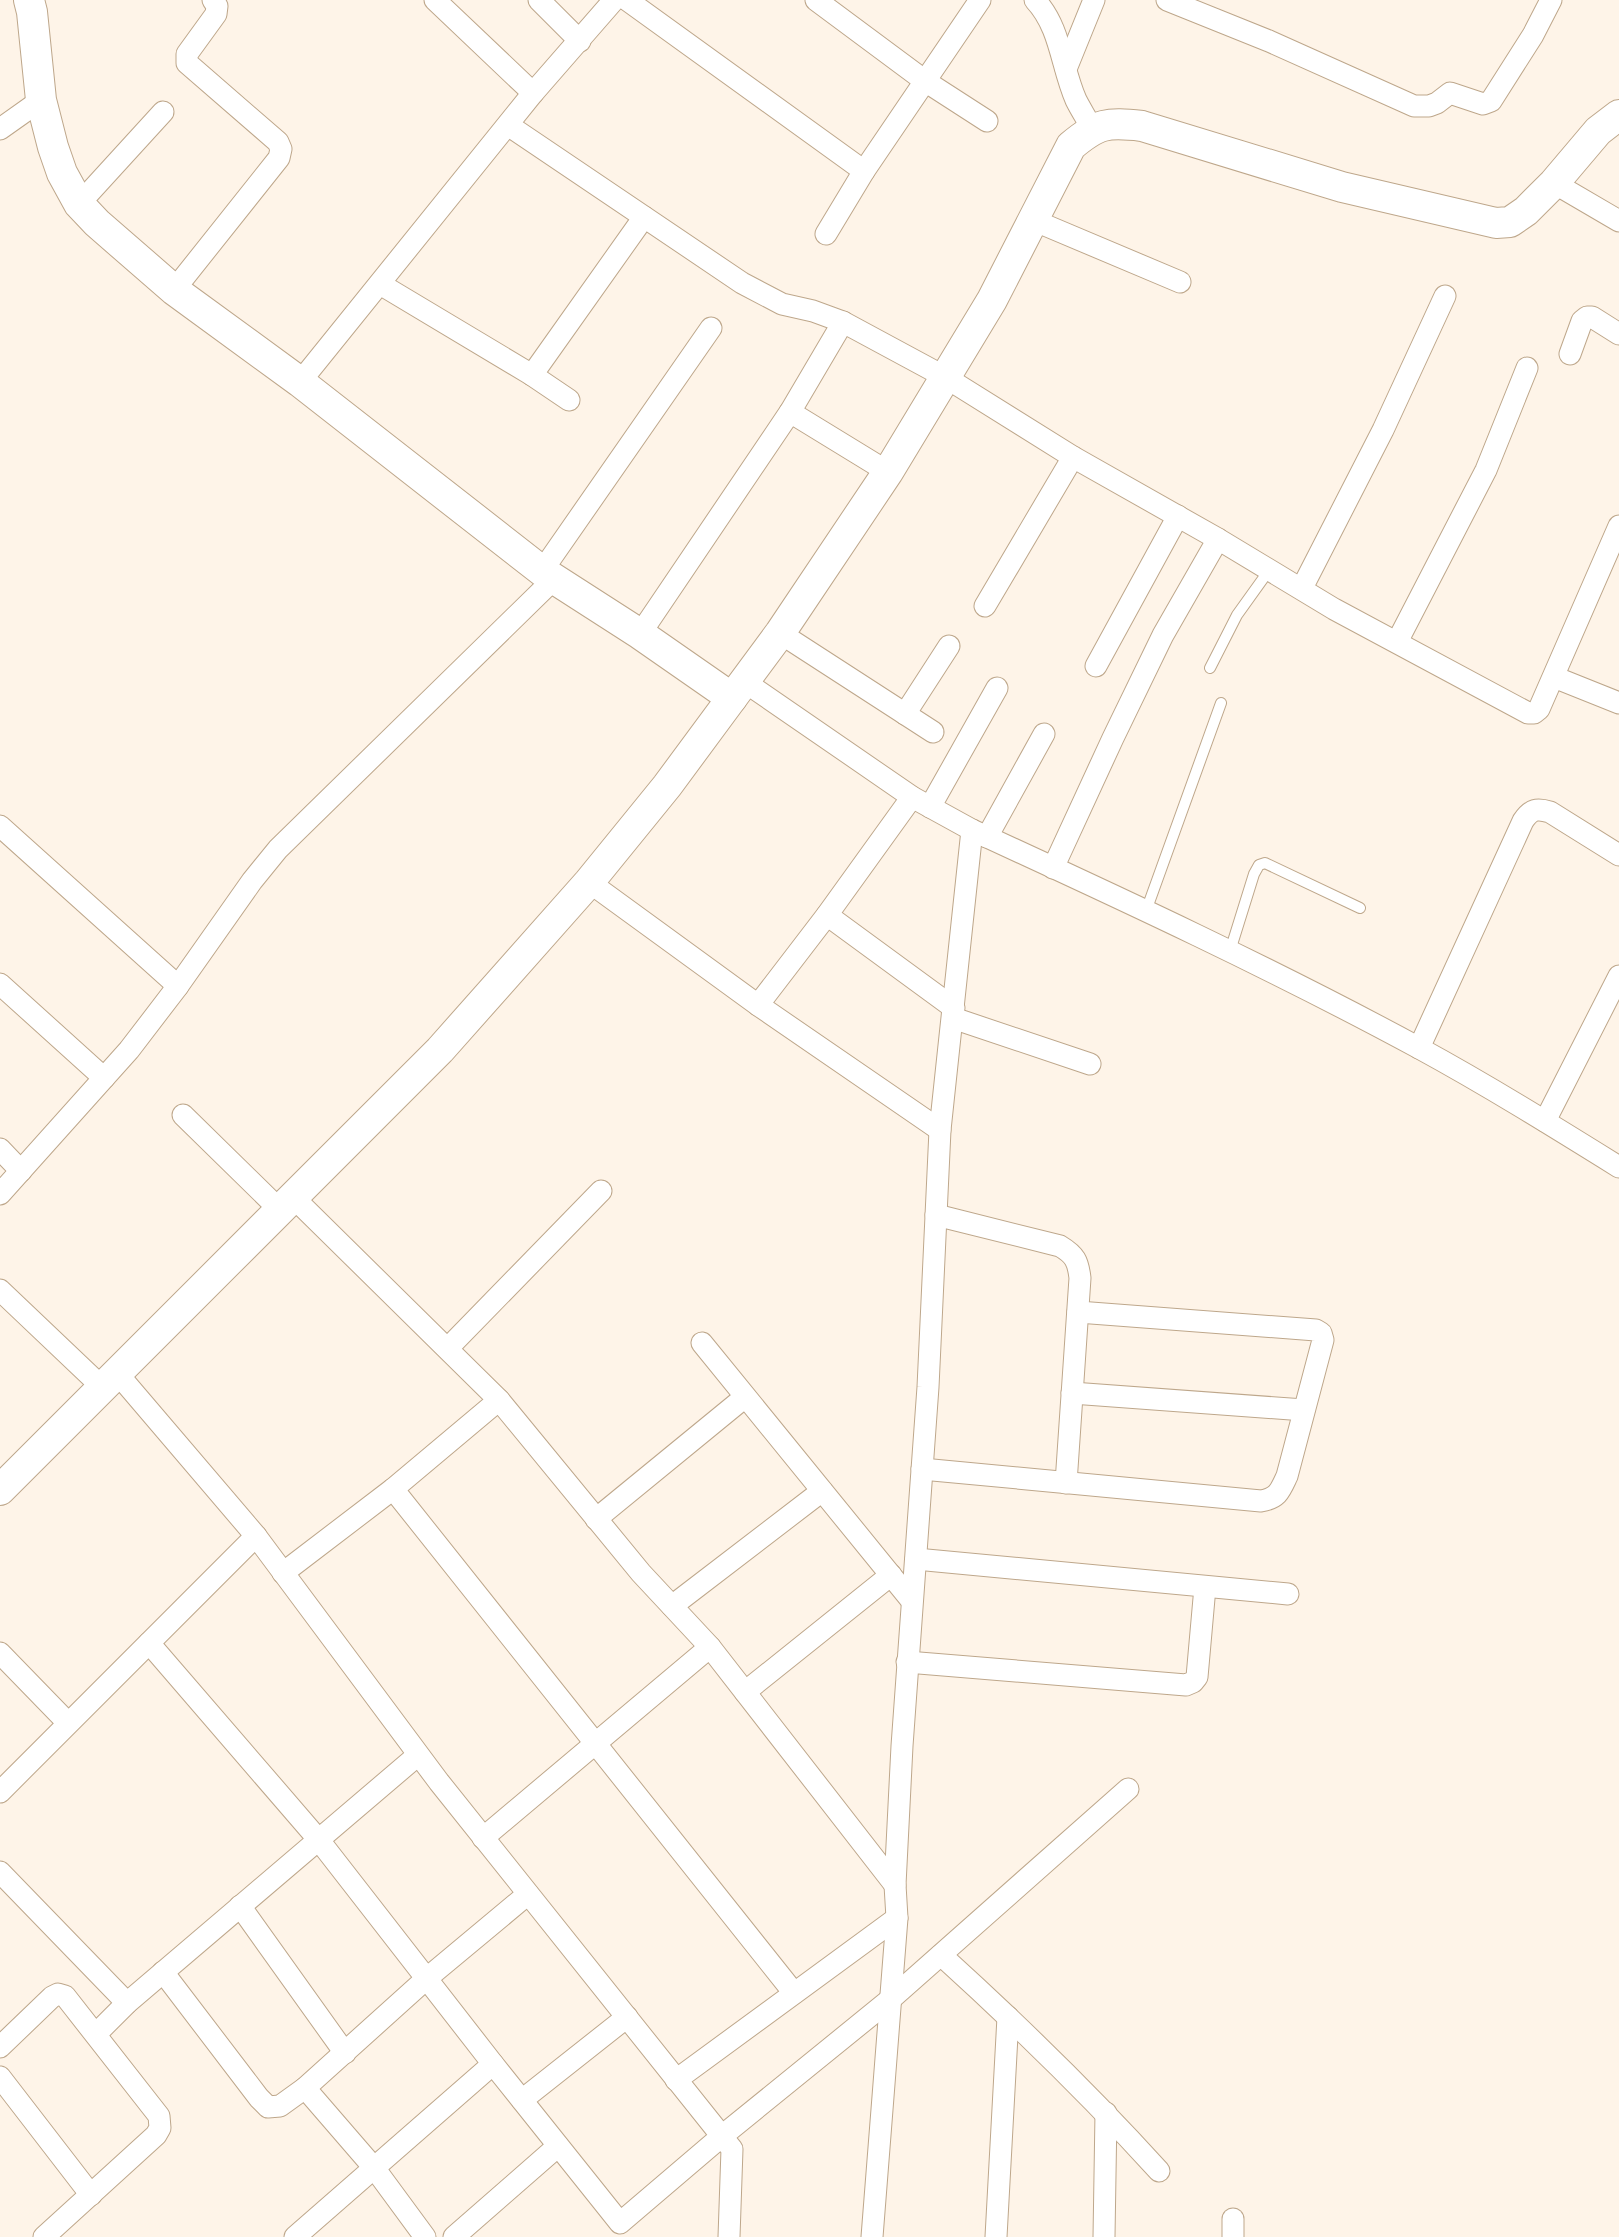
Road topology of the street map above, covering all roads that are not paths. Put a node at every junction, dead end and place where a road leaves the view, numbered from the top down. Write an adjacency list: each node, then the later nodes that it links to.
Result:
1 (213, 0): 33 (street)
2 (435, 0): 16 (street)
3 (539, 0): 13 (street)
4 (614, 0): 13 (street)
5 (627, 0): 24 (street)
6 (816, 0): 15 (street)
7 (980, 0): 15 (street)
8 (1035, 0): 14 (street)
9 (1094, 0): 14 (street)
10 (1167, 0): 11 (street)
11 (1551, 0)
12 (36, 4): 17 (street)
13 (580, 41): 16 (street)
14 (1066, 69): 23 (street)
15 (925, 81): 20 (street); 24 (street)
16 (533, 93): 21 (street)
17 (41, 100): 22 (street); 26 (street)
18 (163, 112): 26 (street)
19 (1619, 115): 25 (street)
20 (986, 121)
21 (508, 125): 27 (street); 32 (street)
22 (0, 129)
23 (1092, 129): 25 (street); 28 (street)
24 (864, 171): 30 (street)
25 (1554, 183): 29 (street)
26 (79, 204): 33 (street)
27 (644, 217): 35 (street); 40 (street)
28 (1033, 220): 31 (street); 41 (street)
29 (1619, 221)
30 (826, 234)
31 (1181, 282)
32 (380, 284): 40 (street); 42 (street)
33 (174, 290): 42 (street)
34 (1445, 296): 52 (street)
35 (843, 322): 41 (street); 44 (street)
36 (711, 328): 51 (street)
37 (1619, 334): 38 (street)
38 (1570, 354)
39 (1527, 368): 56 (street)
40 (532, 375): 43 (street)
41 (945, 377): 45 (street); 46 (street)
42 (300, 382): 51 (street)
43 (569, 400)
44 (790, 412): 46 (street); 54 (street)
45 (1073, 457): 47 (street); 53 (street)
46 (888, 472): 55 (street)
47 (1178, 516): 49 (street); 58 (street)
48 (1619, 526): 60 (street)
49 (1218, 539): 50 (street); 72 (street)
50 (1270, 569): 52 (street); 59 (lane)
51 (548, 575): 54 (street); 80 (street)
52 (1302, 588): 56 (street)
53 (985, 606)
54 (640, 634): 62 (street)
55 (780, 634): 62 (street); 65 (street)
56 (1397, 642): 60 (street)
57 (949, 646): 65 (street)
58 (1096, 666)
59 (1210, 668)
60 (1554, 677): 64 (street)
61 (997, 688): 68 (street)
62 (739, 690): 68 (street); 73 (street)
63 (1221, 702): 75 (lane)
64 (1619, 703)
65 (905, 714): 66 (street)
66 (933, 732)
67 (1044, 734): 70 (street)
68 (921, 802): 70 (street); 76 (street)
69 (0, 826): 80 (street)
70 (979, 833): 72 (street); 82 (street)
71 (1619, 855): 83 (street)
72 (1054, 868): 75 (street)
73 (589, 882): 81 (street); 94 (street)
74 (1360, 908): 77 (lane)
75 (1146, 911): 77 (street)
76 (827, 915): 81 (street); 82 (street)
77 (1230, 951): 83 (street)
78 (1619, 976): 87 (street)
79 (0, 984): 85 (street)
80 (178, 986): 85 (street)
81 (758, 1005): 88 (street)
82 (954, 1014): 84 (street); 88 (street)
83 (1419, 1048): 87 (street)
84 (1090, 1064)
85 (104, 1078): 91 (street)
86 (183, 1115): 94 (street)
87 (1545, 1121): 90 (street)
88 (940, 1130): 95 (street)
89 (0, 1149): 91 (street)
90 (1619, 1167)
91 (20, 1171): 93 (street)
92 (601, 1191): 99 (street)
93 (0, 1194)
94 (288, 1205): 99 (street); 100 (street)
95 (936, 1215): 97 (street); 105 (street)
96 (0, 1290): 100 (street)
97 (1078, 1312): 101 (street); 104 (street)
98 (702, 1343): 102 (street)
99 (448, 1348): 103 (street)
100 (109, 1380): 108 (street); 111 (street)
101 (1072, 1393): 104 (street); 106 (street)
102 (746, 1397): 109 (street); 110 (street)
103 (499, 1400): 107 (street); 110 (street)
104 (1304, 1410): 106 (street)
105 (922, 1469): 106 (street); 112 (street)
106 (1066, 1483)
107 (393, 1489): 113 (street); 125 (street)
108 (0, 1490)
109 (822, 1491): 114 (street); 118 (street)
110 (596, 1519): 118 (street)
111 (256, 1536): 113 (street); 119 (street)
112 (916, 1559): 115 (street); 117 (street)
113 (284, 1573): 126 (street)
114 (891, 1576): 117 (street); 123 (street)
115 (1205, 1587): 116 (street); 122 (street)
116 (1288, 1594)
117 (911, 1600): 122 (street)
118 (672, 1606): 120 (street)
119 (149, 1643): 124 (street); 130 (street)
120 (710, 1647): 123 (street); 125 (street)
121 (0, 1653): 124 (street)
122 (907, 1662): 132 (street)
123 (745, 1692): 132 (street)
124 (68, 1723): 128 (street)
125 (596, 1743): 129 (street); 139 (street)
126 (418, 1755): 129 (street); 130 (street)
127 (1128, 1789): 136 (street)
128 (0, 1792)
129 (483, 1838): 133 (street)
130 (318, 1839): 134 (street); 138 (street)
131 (0, 1872): 141 (street)
132 (895, 1885): 135 (street)
133 (528, 1894): 138 (street); 142 (street)
134 (240, 1906): 137 (street); 146 (street)
135 (897, 1917): 139 (street); 140 (street)
136 (941, 1955): 140 (street); 143 (street)
137 (163, 1972): 141 (street); 150 (street)
138 (426, 1979): 146 (street); 147 (street)
139 (794, 1993): 149 (street)
140 (892, 1998): 153 (street); 164 (street)
141 (127, 2003): 144 (street)
142 (626, 2017): 149 (street); 151 (street)
143 (1009, 2017): 152 (street); 165 (street)
144 (96, 2034): 145 (street); 157 (street)
145 (0, 2047)
146 (345, 2053): 150 (street)
147 (493, 2064): 151 (street); 155 (street)
148 (0, 2077): 157 (street)
149 (676, 2080): 153 (street)
150 (305, 2088): 155 (street)
151 (523, 2100): 154 (street)
152 (1106, 2113): 156 (street); 166 (street)
153 (722, 2136): 158 (street); 163 (street)
154 (558, 2146): 158 (street); 162 (street)
155 (375, 2169): 160 (street); 161 (street)
156 (1159, 2171)
157 (91, 2195): 159 (street)
158 (614, 2230)
159 (44, 2237)
160 (295, 2237)
161 (425, 2237)
162 (454, 2237)
163 (729, 2237)
164 (872, 2237)
165 (996, 2237)
166 (1104, 2237)

